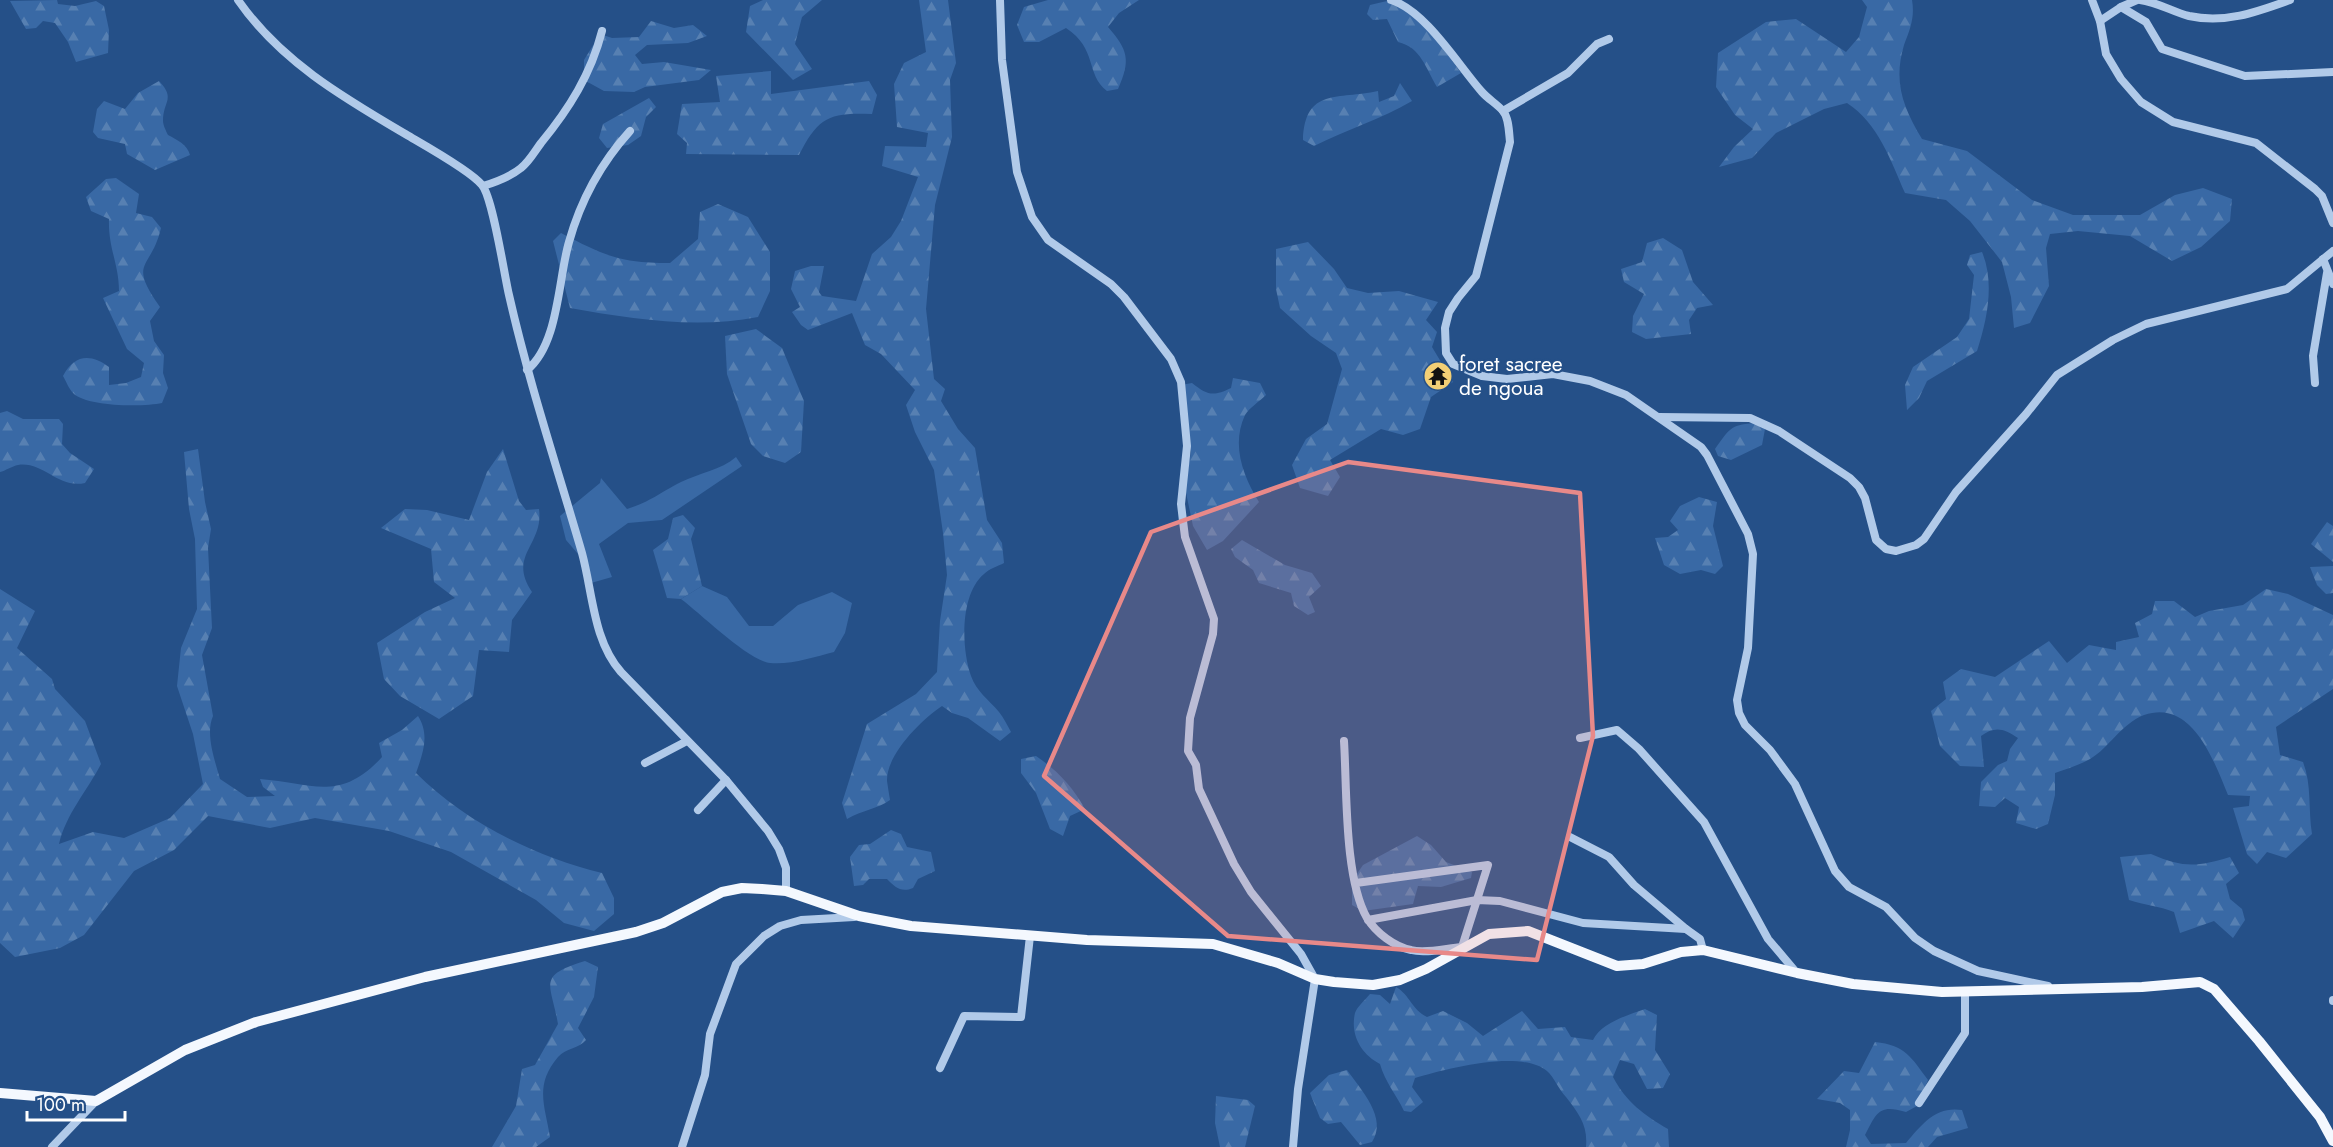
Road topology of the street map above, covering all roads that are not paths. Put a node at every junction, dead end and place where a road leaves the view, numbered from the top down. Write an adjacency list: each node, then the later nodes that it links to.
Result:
1 (238, 0): 14 (street)
2 (1000, 0): 40 (street)
3 (1391, 0): 12 (street)
4 (2092, 0): 8 (street)
5 (2139, 0): 6 (street); 7 (street)
6 (2290, 0)
7 (2121, 7): 8 (street); 11 (street)
8 (2100, 21): 15 (street)
9 (602, 31): 14 (street)
10 (1609, 39): 12 (street)
11 (2333, 72)
12 (1503, 111): 22 (street)
13 (630, 131): 20 (street)
14 (483, 186): 20 (street)
15 (2333, 223)
16 (2333, 251): 17 (street)
17 (2324, 259): 18 (street); 22 (street)
18 (2327, 273): 19 (street); 21 (street)
19 (2333, 284)
20 (527, 370): 24 (street)
21 (2314, 383)
22 (1659, 417): 41 (street)
23 (1580, 738): 39 (street)
24 (687, 741): 26 (street); 27 (street)
25 (1344, 741): 30 (street)
26 (645, 763)
27 (726, 780): 28 (street); 31 (street)
28 (698, 810)
29 (1570, 837): 35 (street)
30 (1356, 883): 32 (street); 34 (street)
31 (786, 891): 33 (main road); 45 (main road)
32 (1477, 900): 34 (street); 35 (street); 37 (street)
33 (859, 916): 36 (main road); 49 (street)
34 (1368, 920): 37 (street)
35 (1686, 929): 38 (street)
36 (1030, 936): 40 (main road); 43 (street)
37 (1462, 947): 38 (main road); 40 (main road)
38 (1703, 950): 39 (main road)
39 (1797, 973): 42 (main road)
40 (1315, 979): 50 (street)
41 (2056, 988): 42 (main road); 47 (main road)
42 (1965, 994): 46 (street)
43 (940, 1068)
44 (0, 1093): 45 (main road)
45 (96, 1101): 48 (street)
46 (1919, 1103)
47 (2333, 1141)
48 (52, 1147)
49 (682, 1147)
50 (1293, 1147)

